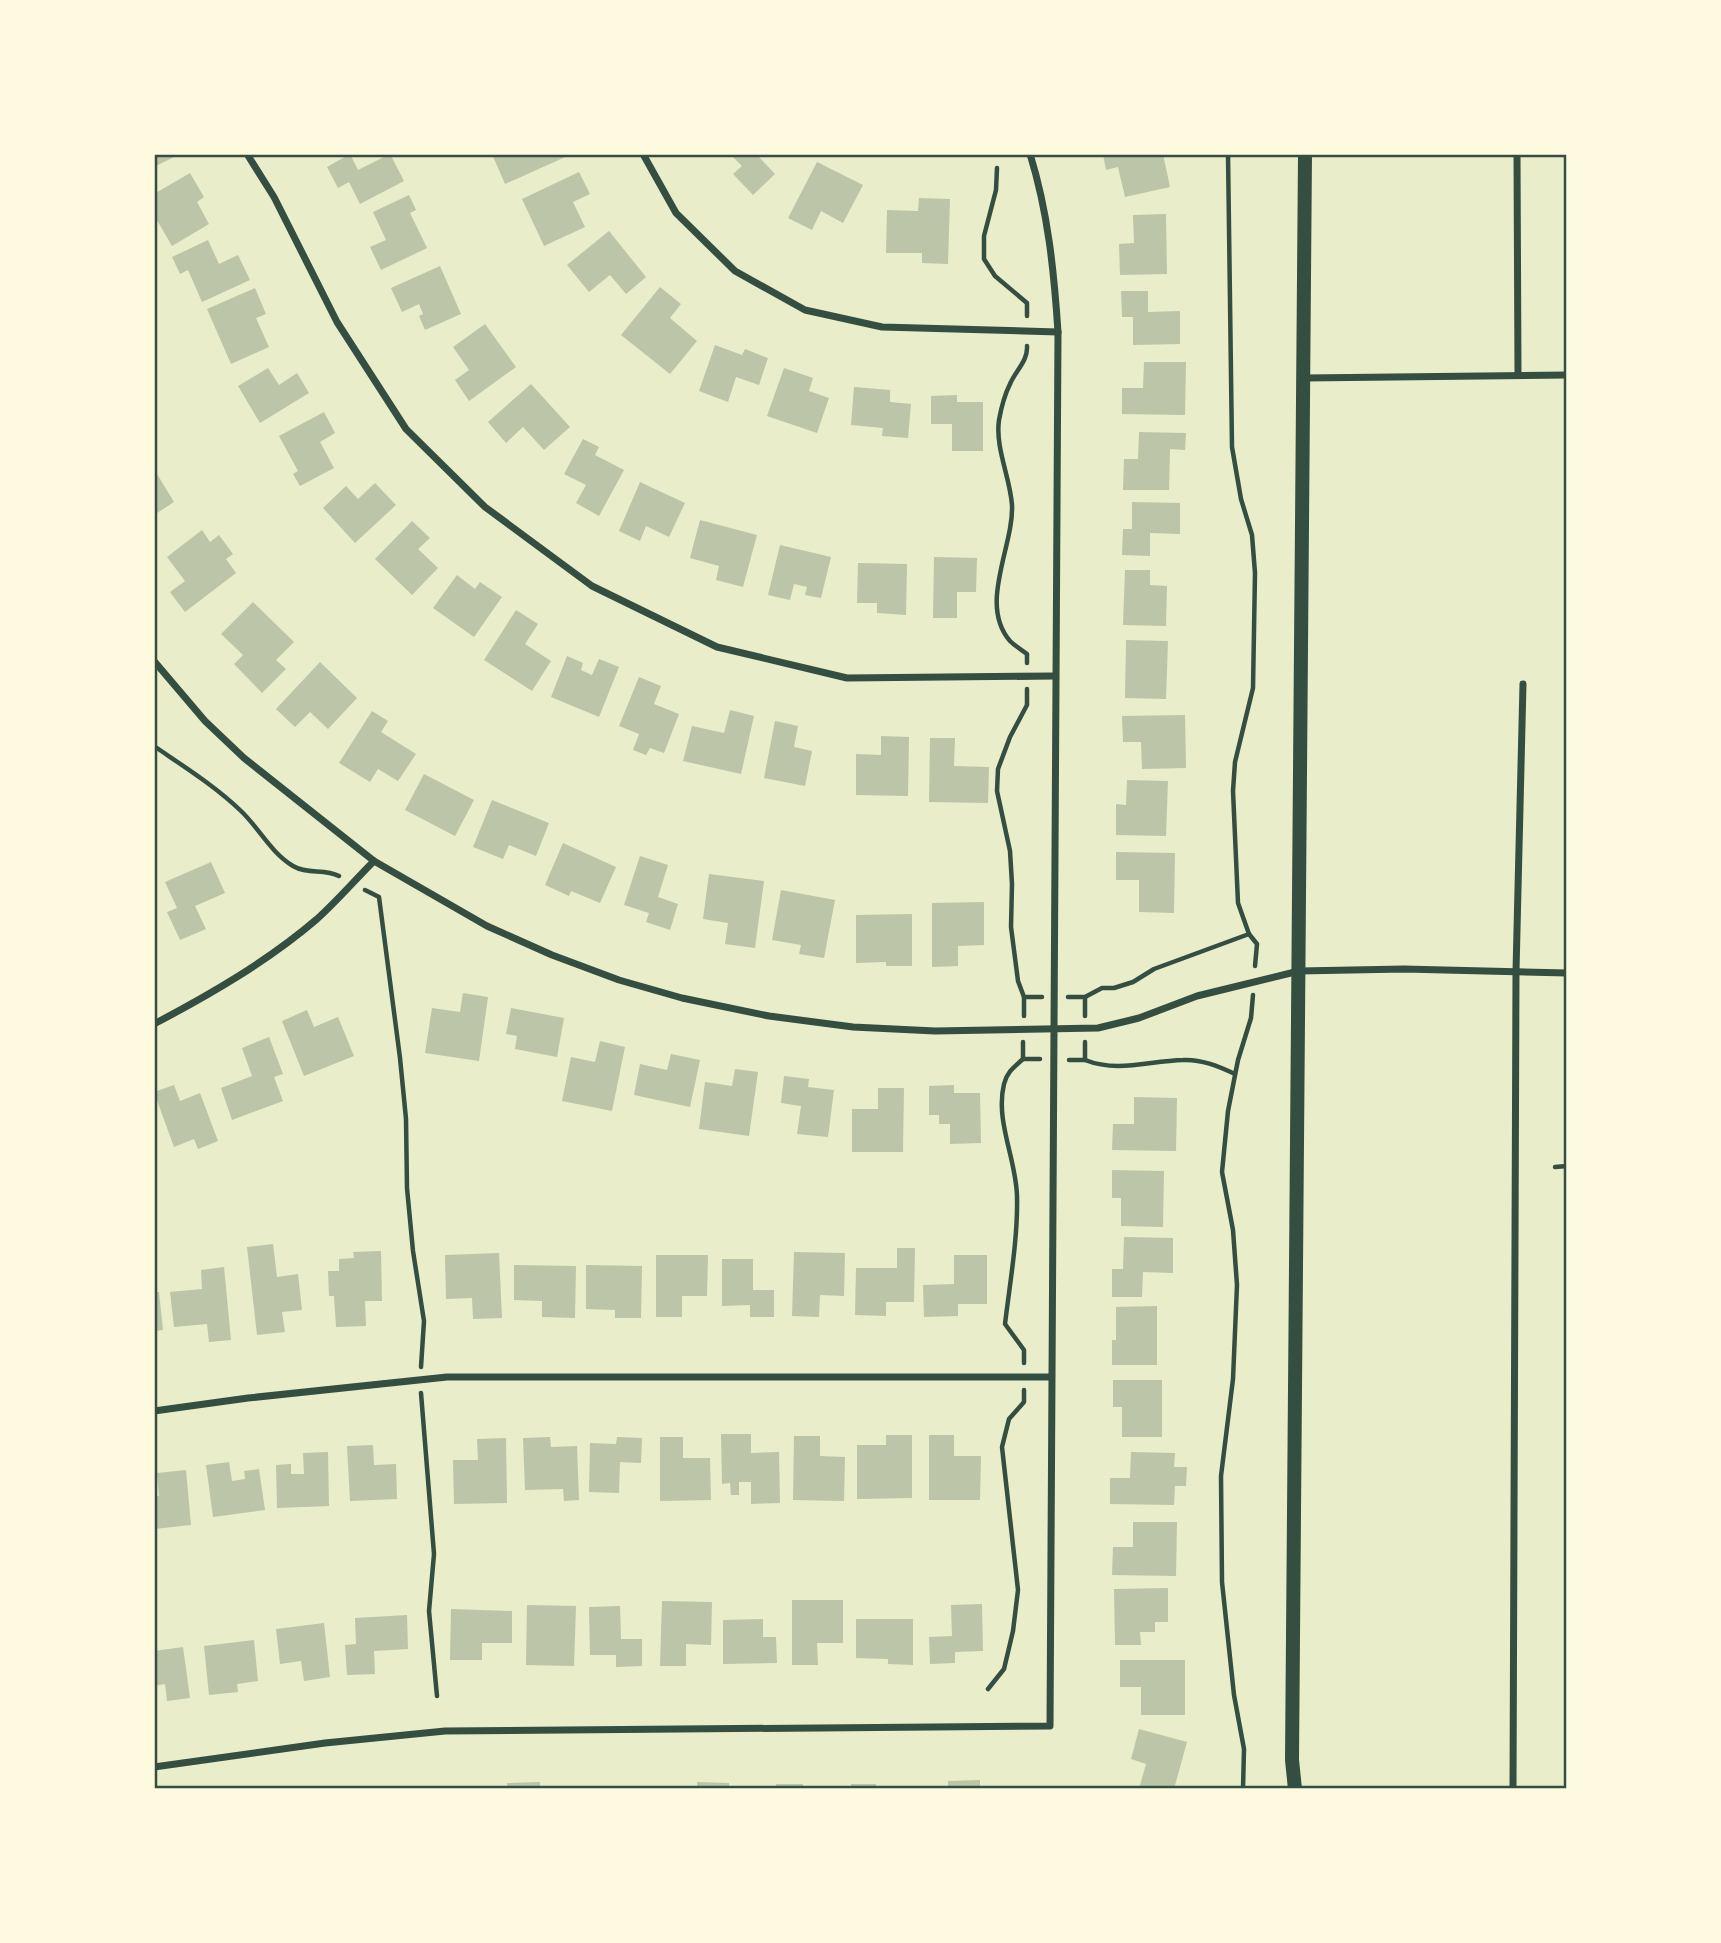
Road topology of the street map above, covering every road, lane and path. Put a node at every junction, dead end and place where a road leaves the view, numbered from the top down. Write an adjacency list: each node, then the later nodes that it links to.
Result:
1 (247, 154): 16 (street)
2 (643, 154): 9 (street)
3 (1030, 154): 9 (street)
4 (1228, 154): 27 (path)
5 (1305, 154): 13 (main road)
6 (1517, 154): 11 (street)
7 (997, 168): 8 (path)
8 (1027, 303)
9 (1058, 332): 16 (street)
10 (1027, 355): 14 (path)
11 (1518, 375): 12 (street); 13 (street)
12 (1567, 375)
13 (1305, 378): 23 (main road)
14 (1027, 654)
15 (154, 661): 20 (street)
16 (1055, 676): 30 (street)
17 (1523, 684): 24 (street)
18 (1027, 705): 26 (path)
19 (154, 746): 21 (path)
20 (374, 861): 29 (street); 30 (street)
21 (328, 870)
22 (379, 897): 36 (path)
23 (1298, 971): 24 (street); 30 (street); 44 (main road)
24 (1516, 971): 25 (street); 49 (street)
25 (1567, 973)
26 (1024, 997)
27 (1085, 997)
28 (1251, 1018): 33 (path)
29 (154, 1024)
30 (1054, 1028): 38 (street)
31 (1023, 1059): 37 (path)
32 (1085, 1060): 33 (path)
33 (1235, 1074): 46 (path)
34 (1567, 1166): 35 (path)
35 (1555, 1167)
36 (421, 1348)
37 (1024, 1350)
38 (1051, 1377): 40 (street); 45 (street)
39 (1024, 1402): 42 (path)
40 (154, 1411)
41 (422, 1417): 43 (path)
42 (988, 1689)
43 (436, 1696)
44 (1292, 1760): 47 (main road); 48 (main road)
45 (154, 1767)
46 (1243, 1789)
47 (1289, 1789)
48 (1295, 1789)
49 (1513, 1789)

